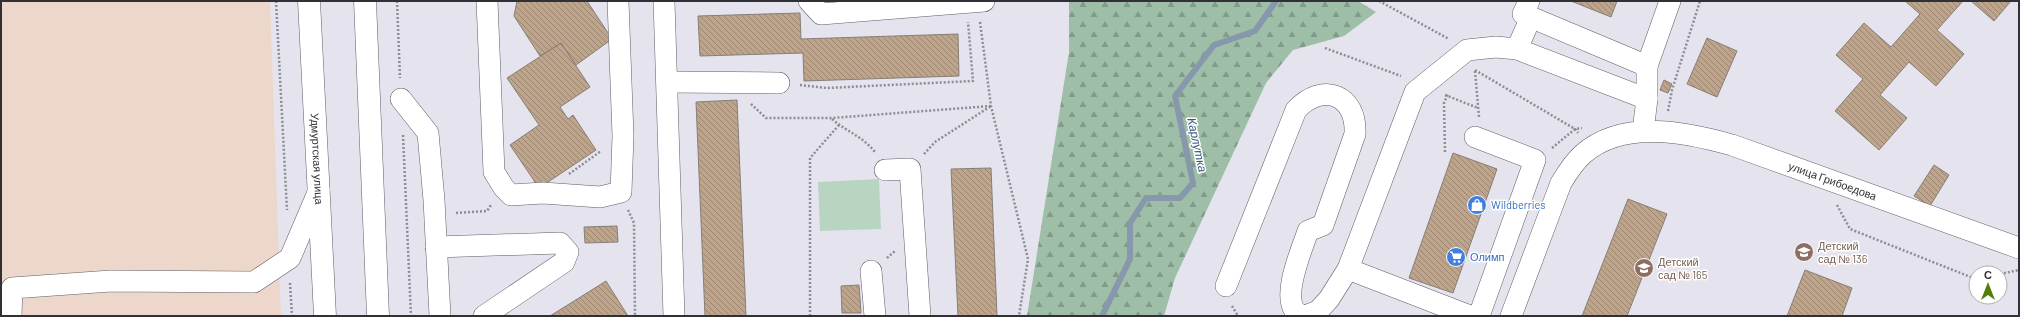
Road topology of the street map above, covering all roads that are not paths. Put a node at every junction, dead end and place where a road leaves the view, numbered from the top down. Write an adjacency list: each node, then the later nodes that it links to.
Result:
1 (309, 1): 19 (main road, Удмуртская улица)
2 (365, 1): 27 (main road)
3 (487, 1): 4 (street)
4 (618, 1)
5 (667, 1): 12 (street)
6 (809, 1): 8 (street)
7 (1670, 1): 11 (street)
8 (976, 2)
9 (1530, 9): 10 (street); 11 (street)
10 (1517, 49): 15 (street); 22 (street)
11 (1647, 66): 15 (street)
12 (668, 82): 13 (street); 30 (street)
13 (779, 83)
14 (401, 98): 20 (street)
15 (1646, 98): 16 (street)
16 (1643, 131): 21 (street, улица Грибоедова); 36 (street, улица Грибоедова)
17 (1478, 138): 35 (street)
18 (885, 170): 32 (street)
19 (319, 190): 25 (street); 26 (main road, Удмуртская улица)
20 (436, 247): 28 (street); 29 (street)
21 (2019, 248)
22 (1348, 270): 33 (street); 34 (street)
23 (871, 271): 31 (street)
24 (1226, 286): 33 (street)
25 (11, 316)
26 (325, 316)
27 (378, 316)
28 (440, 316)
29 (484, 316)
30 (674, 316)
31 (875, 316)
32 (920, 316)
33 (1304, 316)
34 (1470, 316)
35 (1479, 316)
36 (1511, 316)

